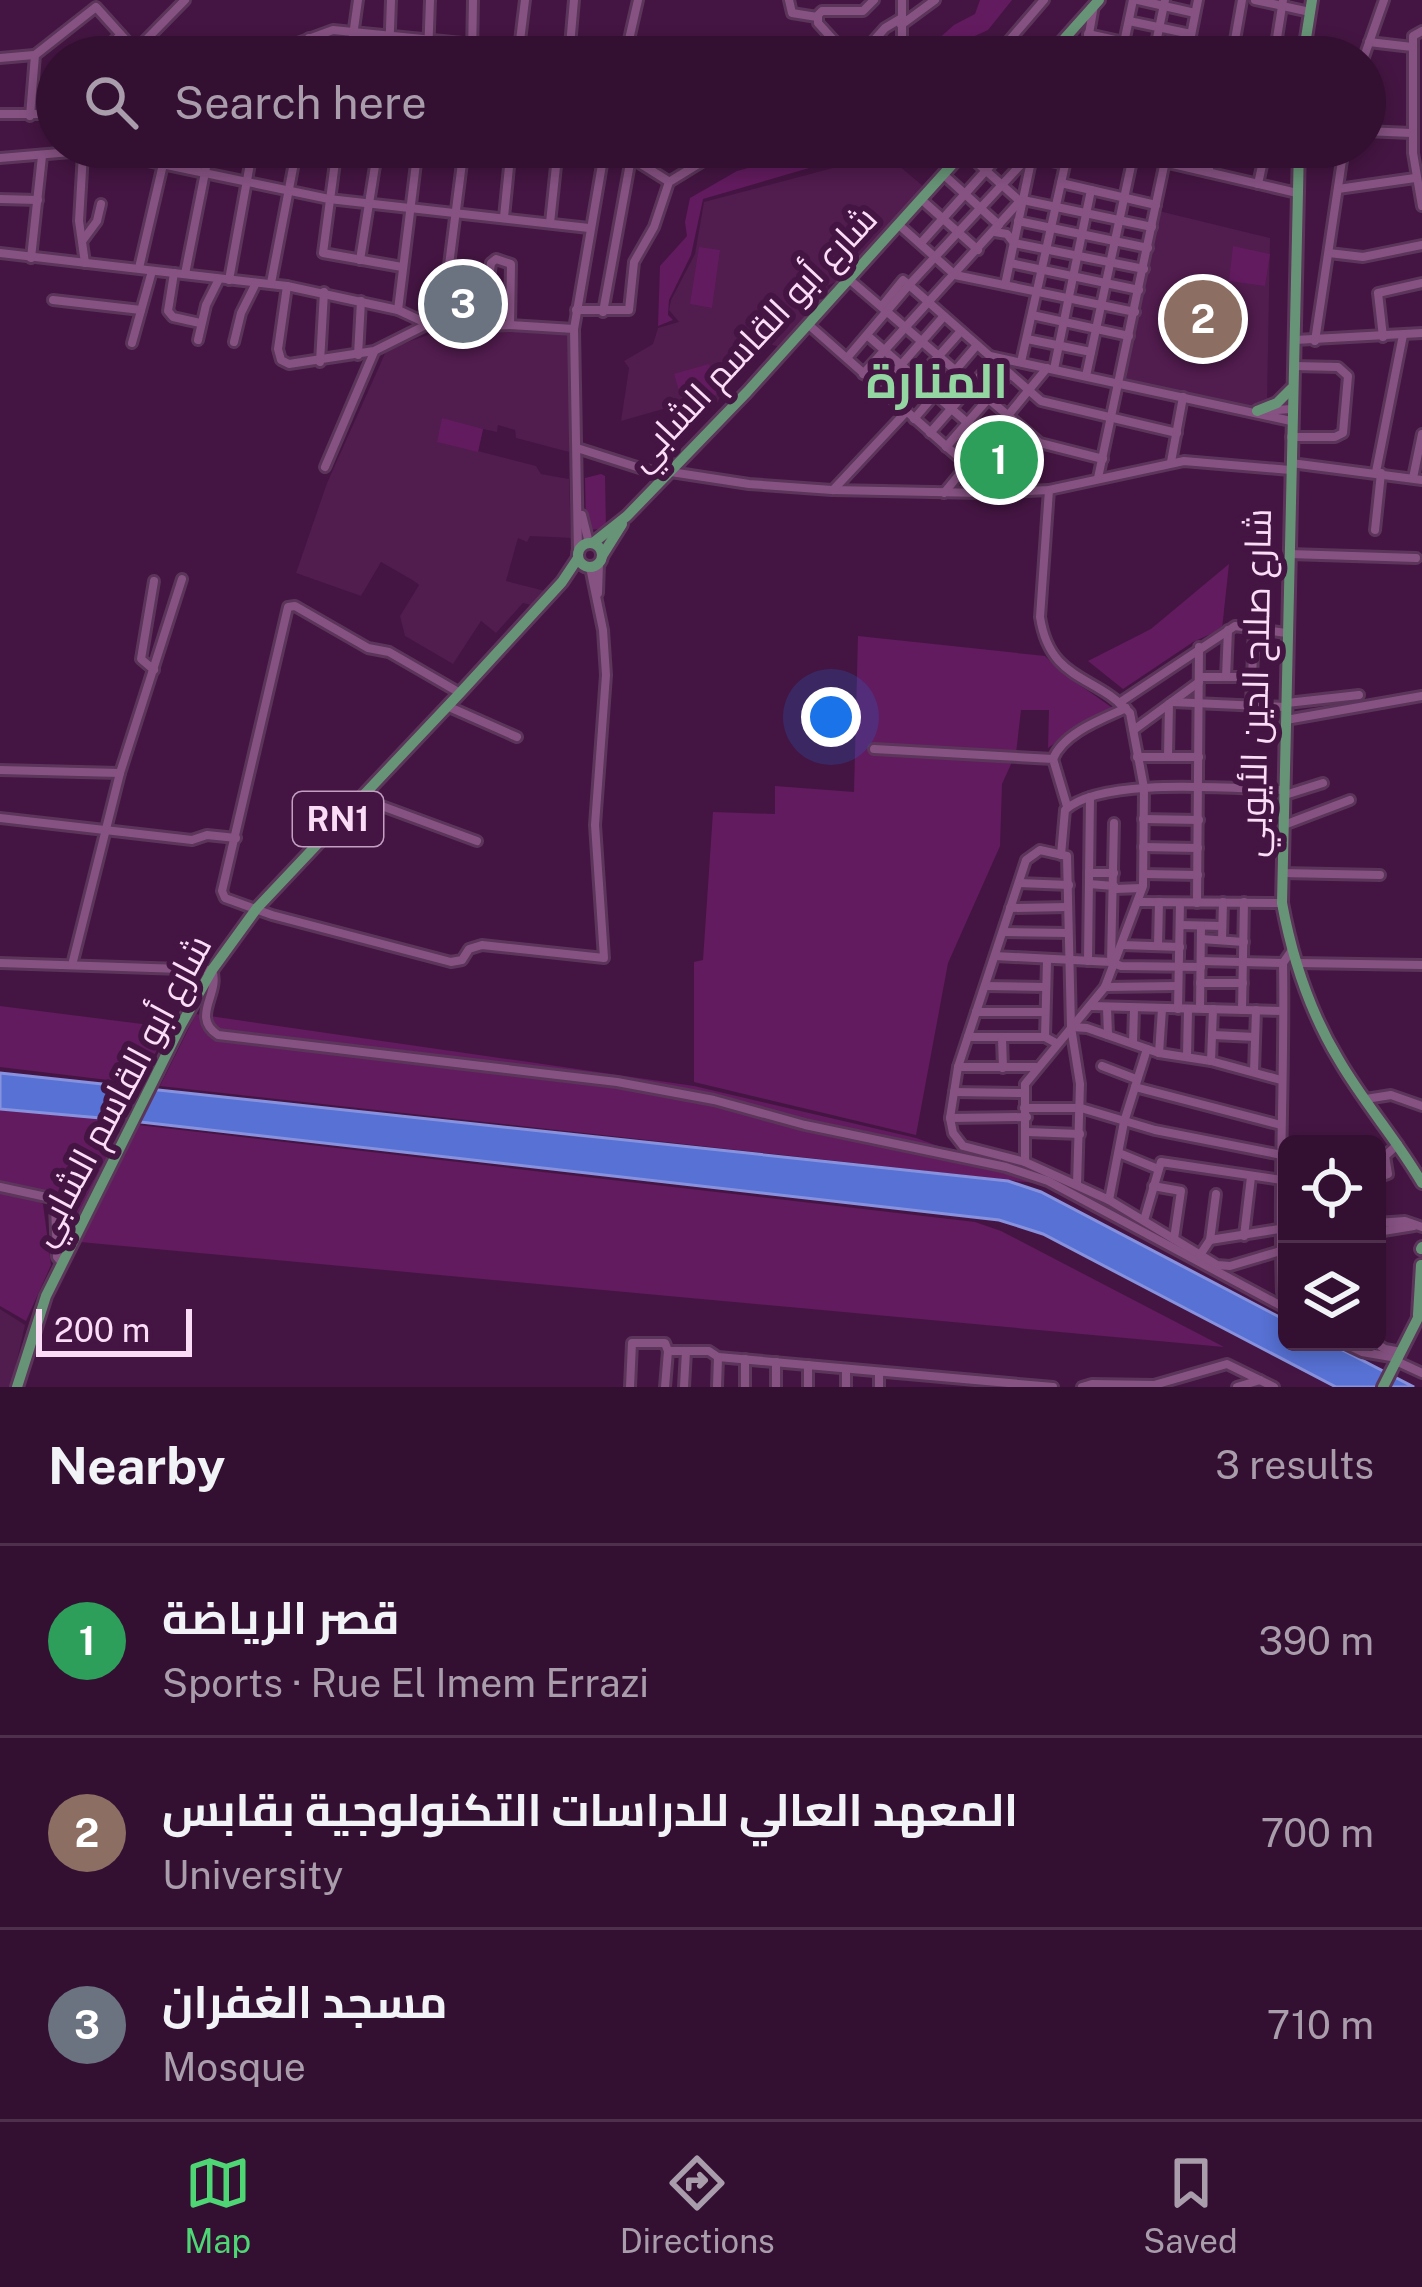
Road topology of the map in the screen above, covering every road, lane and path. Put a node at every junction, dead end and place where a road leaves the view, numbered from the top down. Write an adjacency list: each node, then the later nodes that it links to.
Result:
1 (185, 0): 35 (street)
2 (358, 0): 29 (street)
3 (391, 0): 33 (street)
4 (430, 0): 39 (street)
5 (473, 0): 40 (street)
6 (525, 0): 41 (street)
7 (574, 0): 42 (street)
8 (638, 0): 43 (street)
9 (789, 0): 24 (street)
10 (874, 0): 24 (street)
11 (902, 0): 26 (street)
12 (935, 0): 26 (street)
13 (1044, 0): 47 (street)
14 (1136, 0): 20 (street); 25 (street)
15 (1198, 0): 23 (street)
16 (1242, 0): 52 (street)
17 (1255, 0): 21 (street)
18 (1384, 0): 55 (street)
19 (1094, 3): 30 (street); 48 (main road)
20 (1164, 3): 23 (street); 27 (street)
21 (1282, 3): 22 (street); 53 (street)
22 (1311, 6): 54 (main road)
23 (1195, 13): 31 (street)
24 (817, 17): 44 (street)
25 (1129, 21): 27 (street); 50 (street)
26 (900, 22): 45 (street); 46 (street)
27 (1159, 27): 31 (street); 51 (street)
28 (1422, 31): 57 (street)
29 (355, 32): 33 (street); 36 (street); 37 (street)
30 (1088, 34): 49 (street)
31 (1191, 34)
32 (122, 35): 34 (street)
33 (391, 35): 38 (street)
34 (60, 36)
35 (154, 36)
36 (315, 36)
37 (354, 36)
38 (400, 36)
39 (429, 36)
40 (473, 36)
41 (521, 36)
42 (571, 36)
43 (630, 36)
44 (829, 36)
45 (878, 36)
46 (901, 36)
47 (1013, 36)
48 (1066, 36)
49 (1097, 36)
50 (1125, 36)
51 (1157, 36)
52 (1236, 36)
53 (1277, 36)
54 (1306, 36)
55 (1371, 36)
56 (1386, 44): 57 (street)
57 (1412, 46): 60 (street)
58 (34, 56): 59 (street); 62 (street)
59 (0, 58)
60 (1417, 100): 65 (street)
61 (0, 114): 62 (street)
62 (30, 116): 63 (street)
63 (36, 116)
64 (1386, 132): 65 (street)
65 (1412, 133): 100 (street)
66 (36, 155): 67 (street)
67 (0, 158)
68 (41, 168): 114 (street)
69 (82, 168): 139 (street)
70 (162, 168): 157 (street)
71 (175, 168): 98 (street)
72 (206, 168): 98 (street)
73 (250, 168): 103 (street)
74 (294, 168): 108 (street)
75 (334, 168): 115 (street)
76 (375, 168): 118 (street)
77 (414, 168): 122 (street)
78 (461, 168): 125 (street)
79 (509, 168): 127 (street)
80 (556, 168): 131 (street)
81 (604, 168): 133 (street)
82 (629, 168): 186 (street)
83 (647, 168): 101 (street)
84 (692, 168): 101 (street)
85 (950, 168): 99 (main road, شارع أبو القاسم الشابي / RN1)
86 (1020, 168): 105 (street)
87 (1029, 168): 117 (street)
88 (1064, 168): 102 (street)
89 (1131, 168): 112 (street)
90 (1163, 168): 120 (street)
91 (1190, 168): 97 (street)
92 (1209, 168): 97 (street)
93 (1261, 168): 104 (street)
94 (1299, 168): 110 (main road, شارع صلاح الدين الأيوبي)
95 (1341, 168): 106 (street)
96 (986, 170): 105 (street); 111 (street)
97 (1208, 172): 104 (street)
98 (204, 175): 103 (street); 162 (street)
99 (944, 175): 111 (street); 116 (main road, شارع أبو القاسم الشابي / RN1)
100 (1415, 178): 106 (street); 109 (street)
101 (669, 182): 186 (street)
102 (1061, 183): 107 (street); 123 (street)
103 (247, 184): 108 (street); 165 (street)
104 (1258, 184): 110 (street)
105 (1003, 185): 117 (street); 124 (street)
106 (1338, 189): 148 (street)
107 (1091, 190): 112 (street); 126 (street)
108 (290, 192): 115 (street); 168 (street)
109 (1420, 192): 121 (street)
110 (1298, 193): 208 (main road, شارع صلاح الدين الأيوبي)
111 (965, 194): 124 (street); 128 (street)
112 (1124, 198): 120 (street); 129 (street)
113 (0, 200): 114 (street)
114 (38, 200): 150 (street)
115 (329, 200): 118 (street); 152 (street)
116 (922, 200): 128 (street); 132 (main road, شارع أبو القاسم الشابي / RN1)
117 (1022, 201): 123 (street); 130 (street); 136 (street)
118 (369, 203): 122 (street); 152 (street)
119 (101, 204): 139 (street)
120 (1156, 205): 134 (street)
121 (1422, 206)
122 (408, 207): 125 (street); 156 (street)
123 (1055, 207): 126 (street); 135 (street)
124 (981, 209): 136 (street); 137 (street)
125 (454, 214): 127 (street); 197 (street)
126 (1087, 214): 129 (street); 138 (street)
127 (504, 218): 131 (street)
128 (943, 218): 137 (street); 142 (street)
129 (1119, 220): 134 (street); 140 (street)
130 (1018, 221): 135 (street); 141 (street)
131 (550, 223): 133 (street)
132 (898, 225): 142 (street); 166 (main road, شارع أبو القاسم الشابي / RN1)
133 (589, 227): 185 (street)
134 (1152, 227): 144 (street)
135 (1051, 228): 138 (street); 145 (street)
136 (996, 229): 141 (street); 146 (street)
137 (959, 233): 146 (street); 151 (street)
138 (1083, 235): 140 (street); 149 (street)
139 (82, 240): 154 (street)
140 (1115, 241): 144 (street); 153 (street)
141 (1014, 242): 145 (street); 155 (street)
142 (920, 243): 151 (street)
143 (1422, 244): 148 (street)
144 (1148, 248): 159 (street)
145 (1046, 249): 149 (street); 158 (street)
146 (978, 250): 163 (street)
147 (0, 253): 150 (street)
148 (1329, 254): 209 (street)
149 (1078, 256): 153 (street); 164 (street)
150 (31, 258): 154 (street)
151 (937, 258): 163 (street); 171 (street)
152 (360, 260): 156 (street)
153 (1110, 262): 159 (street); 169 (street)
154 (85, 263): 157 (street)
155 (1010, 263): 158 (street); 172 (street)
156 (402, 266): 184 (street)
157 (139, 269): 160 (street)
158 (1041, 269): 164 (street); 176 (street)
159 (1144, 269): 174 (street)
160 (152, 271): 161 (street); 183 (street)
161 (174, 273): 162 (street); 191 (street)
162 (185, 274): 165 (street)
163 (956, 275): 172 (street); 180 (street)
164 (1073, 277): 169 (street); 177 (street)
165 (224, 279): 167 (street); 191 (street)
166 (850, 280): 182 (street); 195 (main road, شارع أبو القاسم الشابي / RN1)
167 (256, 283): 168 (street); 211 (street)
168 (271, 283): 173 (street)
169 (1106, 283): 174 (street); 181 (street)
170 (1422, 283): 205 (street)
171 (909, 285): 180 (street); 182 (street)
172 (1005, 285): 176 (street)
173 (287, 286): 175 (street); 222 (street)
174 (1139, 290): 187 (street)
175 (324, 292): 179 (street); 222 (street)
176 (1036, 293): 177 (street); 188 (street)
177 (1068, 298): 181 (street); 190 (street)
178 (53, 300): 183 (street)
179 (361, 301): 184 (street); 218 (street)
180 (929, 303): 189 (street); 196 (street)
181 (1101, 305): 187 (street); 198 (street)
182 (885, 308): 196 (street); 202 (street)
183 (141, 310): 212 (street)
184 (398, 310): 192 (street)
185 (576, 310): 186 (street); 199 (street)
186 (602, 312)
187 (1135, 312): 204 (street)
188 (1032, 315): 190 (street); 206 (street)
189 (944, 316): 200 (street); 210 (street)
190 (1064, 322): 198 (street); 214 (street)
191 (200, 323): 207 (street)
192 (427, 325): 197 (street); 215 (street)
193 (510, 325): 194 (street); 194 (street); 199 (street)
194 (483, 326): 197 (street)
195 (809, 326): 220 (street); 262 (main road, شارع أبو القاسم الشابي / RN1)
196 (907, 326): 210 (street); 216 (street)
197 (441, 328)
198 (1096, 328): 204 (street); 217 (street)
199 (574, 329): 255 (street)
200 (961, 331): 213 (street); 219 (street)
201 (1422, 333): 203 (street)
202 (868, 335): 216 (street); 220 (street)
203 (1403, 335): 205 (street); 261 (street)
204 (1129, 336): 233 (street)
205 (1383, 337): 209 (street)
206 (1027, 339): 214 (street); 223 (street)
207 (198, 340)
208 (1293, 340): 209 (street); 225 (main road, شارع صلاح الدين الأيوبي)
209 (1315, 340)
210 (923, 341): 219 (street); 224 (street)
211 (235, 342)
212 (132, 343)
213 (977, 345): 221 (street); 227 (street)
214 (1059, 346): 217 (street); 226 (street)
215 (374, 351): 218 (street); 259 (street)
216 (884, 351): 224 (street); 228 (street)
217 (1091, 352): 230 (street)
218 (358, 355): 222 (street)
219 (939, 355): 227 (street); 231 (street)
220 (847, 358): 228 (street)
221 (991, 358): 223 (street); 229 (street); 232 (street)
222 (320, 362)
223 (1021, 362): 226 (street)
224 (902, 366): 231 (street); 234 (street)
225 (1292, 366): 235 (main road, شارع صلاح الدين الأيوبي); 251 (street)
226 (1051, 368): 230 (street); 236 (street)
227 (956, 370): 232 (street); 237 (street)
228 (863, 374): 234 (street)
229 (1010, 374): 236 (street); 239 (street)
230 (1086, 376): 233 (street)
231 (918, 380): 237 (street); 240 (street)
232 (973, 384): 239 (street); 241 (street)
233 (1119, 384): 238 (street); 246 (street)
234 (880, 389): 240 (street)
235 (1292, 389): 242 (main road); 245 (main road, شارع صلاح الدين الأيوبي)
236 (1028, 391): 244 (street); 246 (street)
237 (934, 394): 241 (street); 243 (street)
238 (1184, 397): 242 (street); 249 (street)
239 (988, 399): 244 (street); 247 (street)
240 (896, 404): 243 (street)
241 (951, 409): 247 (street); 248 (street)
242 (1257, 411): 245 (street)
243 (910, 415): 248 (street); 266 (street)
244 (1006, 415): 252 (street); 253 (street)
245 (1291, 415): 251 (main road, شارع صلاح الدين الأيوبي)
246 (1112, 418): 249 (street); 256 (street)
247 (967, 423): 253 (street); 254 (street)
248 (930, 433): 254 (street)
249 (1177, 433): 257 (street)
250 (1422, 434): 264 (street)
251 (1291, 437): 260 (main road, شارع صلاح الدين الأيوبي)
252 (1033, 438): 256 (street); 265 (street)
253 (986, 440): 258 (street)
254 (946, 447): 258 (street)
255 (577, 448): 262 (street); 270 (street)
256 (1102, 458): 263 (street)
257 (1172, 462): 260 (street); 263 (street)
258 (965, 464): 265 (street); 268 (street)
259 (325, 466)
260 (1290, 466): 261 (street); 274 (main road, شارع صلاح الدين الأيوبي)
261 (1379, 472): 264 (street); 272 (street)
262 (667, 474): 266 (street); 271 (main road, شارع أبو القاسم الشابي / RN1)
263 (1098, 478): 267 (street)
264 (1418, 479)
265 (990, 485): 269 (street)
266 (832, 490): 268 (street)
267 (1048, 490): 269 (street); 292 (street)
268 (944, 493): 269 (street)
269 (983, 494)
270 (580, 507): 273 (street); 276 (street)
271 (627, 516): 273 (main road, شارع أبو القاسم الشابي / RN1); 276 (main road, شارع أبو القاسم الشابي / RN1)
272 (1376, 530)
273 (591, 543): 276 (main road); 276 (main road, RN1)
274 (1288, 554): 275 (street); 281 (main road, شارع صلاح الدين الأيوبي)
275 (1416, 558)
276 (589, 560): 287 (main road, شارع أبو القاسم الشابي / RN1); 344 (street)
277 (182, 579): 283 (street)
278 (154, 581): 283 (street)
279 (1254, 627): 280 (street); 281 (street); 285 (street)
280 (1228, 630): 282 (street); 284 (street)
281 (1286, 633): 295 (main road, شارع صلاح الدين الأيوبي)
282 (1199, 647): 286 (street); 292 (street)
283 (154, 670): 304 (street)
284 (1226, 677): 285 (street); 286 (street)
285 (1252, 677): 293 (street)
286 (1199, 679): 290 (street); 291 (street)
287 (460, 693): 294 (main road, شارع أبو القاسم الشابي / RN1); 319 (street)
288 (1359, 695): 295 (street)
289 (1422, 696): 295 (street)
290 (1170, 703): 291 (street); 296 (street); 300 (street)
291 (1200, 703): 293 (street); 301 (street)
292 (1123, 705): 296 (street); 302 (street)
293 (1251, 705): 295 (street)
294 (447, 706): 297 (street); 309 (main road, شارع أبو القاسم الشابي / RN1)
295 (1285, 710): 308 (main road, شارع صلاح الدين الأيوبي)
296 (1135, 729): 299 (street)
297 (517, 737)
298 (874, 749): 302 (street)
299 (1137, 757): 300 (street); 306 (street)
300 (1168, 757): 301 (street)
301 (1199, 758): 307 (street)
302 (1053, 759): 312 (street)
303 (0, 770): 304 (street)
304 (120, 773): 318 (street)
305 (1323, 783): 308 (street)
306 (1144, 788): 307 (street); 310 (street); 314 (street)
307 (1199, 788): 308 (street); 315 (street)
308 (1284, 793): 317 (main road, شارع صلاح الدين الأيوبي)
309 (359, 797): 320 (street); 344 (main road, شارع أبو القاسم الشابي / RN1)
310 (1090, 797): 312 (street); 324 (street)
311 (1350, 800): 317 (street)
312 (1067, 806): 323 (street)
313 (0, 818): 318 (street)
314 (1143, 819): 315 (street); 321 (street)
315 (1199, 820): 322 (street)
316 (1114, 823): 325 (street)
317 (1282, 826): 326 (main road, شارع صلاح الدين الأيوبي)
318 (105, 830): 319 (street); 369 (street)
319 (236, 838): 344 (street)
320 (477, 841)
321 (1143, 847): 322 (street); 327 (street)
322 (1198, 848): 328 (street)
323 (1061, 855): 330 (street); 331 (street)
324 (1089, 873): 325 (street); 332 (street)
325 (1114, 873): 333 (street)
326 (1281, 873): 329 (street); 342 (main road, شارع صلاح الدين الأيوبي)
327 (1144, 874): 328 (street); 334 (street)
328 (1198, 875): 338 (street)
329 (1380, 875)
330 (1019, 883): 331 (street); 345 (street)
331 (1069, 884): 343 (street)
332 (1089, 884): 333 (street); 335 (street)
333 (1114, 887): 334 (street); 362 (street)
334 (1142, 889): 336 (street)
335 (1088, 901): 343 (street); 361 (street)
336 (1139, 902): 337 (street); 354 (street)
337 (1159, 902): 341 (street); 355 (street)
338 (1197, 902): 339 (street); 341 (street)
339 (1223, 902): 340 (street); 348 (street)
340 (1244, 902): 342 (street); 353 (street)
341 (1180, 903): 346 (street)
342 (1282, 903): 357 (main road, شارع صلاح الدين الأيوبي)
343 (1068, 904): 345 (street); 350 (street)
344 (257, 908): 371 (main road, شارع أبو القاسم الشابي / RN1)
345 (1010, 908): 349 (street)
346 (1180, 925): 347 (street); 356 (street)
347 (1202, 926): 348 (street); 351 (street)
348 (1222, 926): 352 (street)
349 (1003, 932): 350 (street); 358 (street)
350 (1068, 933): 360 (street)
351 (1201, 940): 352 (street); 367 (street)
352 (1222, 940): 353 (street)
353 (1244, 941): 363 (street)
354 (1121, 945): 355 (street); 362 (street)
355 (1158, 946): 356 (street)
356 (1180, 947): 370 (street)
357 (1294, 949): 365 (street); 366 (main road, شارع صلاح الدين الأيوبي)
358 (995, 956): 359 (street); 374 (street)
359 (1047, 961): 360 (street); 376 (street)
360 (1068, 961): 361 (street); 390 (street)
361 (1088, 961): 362 (street)
362 (1113, 962): 370 (street); 377 (street)
363 (1244, 962): 365 (street); 367 (street); 373 (street)
364 (0, 963): 369 (street)
365 (1283, 963): 387 (street)
366 (1298, 963): 368 (street); 412 (main road, شارع صلاح الدين الأيوبي)
367 (1201, 964): 370 (street); 372 (street)
368 (1422, 964)
369 (72, 965): 371 (street)
370 (1179, 967): 375 (street)
371 (212, 970): 445 (main road, شارع أبو القاسم الشابي / RN1); 451 (street)
372 (1200, 983): 373 (street); 383 (street)
373 (1243, 983): 385 (street)
374 (985, 986): 376 (street); 388 (street)
375 (1178, 986): 377 (street); 382 (street)
376 (1046, 987): 389 (street)
377 (1105, 987): 378 (street)
378 (1090, 1006): 379 (street); 390 (street)
379 (1108, 1007): 380 (street); 391 (street)
380 (1134, 1009): 381 (street); 397 (street)
381 (1162, 1009): 382 (street); 400 (street)
382 (1183, 1009): 383 (street); 401 (street)
383 (1200, 1009): 384 (street)
384 (1213, 1009): 385 (street); 392 (street)
385 (1242, 1010): 386 (street)
386 (1256, 1010): 387 (street); 395 (street)
387 (1283, 1011): 408 (street)
388 (976, 1012): 389 (street); 393 (street)
389 (1045, 1012): 394 (street)
390 (1070, 1027): 391 (street); 398 (street); 414 (street)
391 (1108, 1035): 397 (street)
392 (1213, 1035): 395 (street); 402 (street)
393 (967, 1036): 396 (street); 405 (street)
394 (1045, 1037): 396 (street); 398 (street)
395 (1256, 1037): 407 (street)
396 (1002, 1038): 406 (street)
397 (1133, 1042): 399 (street)
398 (1055, 1043): 403 (street)
399 (1147, 1049): 400 (street); 409 (street)
400 (1159, 1052): 401 (street)
401 (1187, 1056): 402 (street)
402 (1211, 1061): 407 (street)
403 (1037, 1066): 406 (street); 411 (street)
404 (1102, 1066): 409 (street)
405 (958, 1067): 406 (street); 410 (street)
406 (1003, 1068)
407 (1254, 1072): 408 (street)
408 (1281, 1080): 418 (street)
409 (1136, 1083): 417 (street); 418 (street)
410 (954, 1092): 411 (street); 416 (street)
411 (1023, 1093): 415 (street)
412 (1366, 1100): 413 (street); 422 (main road, شارع صلاح الدين الأيوبي)
413 (1422, 1106)
414 (1081, 1108): 415 (street); 417 (street); 420 (street)
415 (1026, 1112): 416 (street); 419 (street)
416 (950, 1118): 426 (street)
417 (1124, 1122): 423 (street); 424 (street)
418 (1281, 1125): 421 (street)
419 (1027, 1132): 420 (street); 426 (street)
420 (1080, 1134): 431 (street)
421 (1281, 1135)
422 (1399, 1143): 425 (street); 428 (main road, شارع صلاح الدين الأيوبي)
423 (1119, 1153): 427 (street); 435 (street)
424 (1278, 1154)
425 (1386, 1155)
426 (1025, 1162): 431 (street)
427 (1158, 1169): 429 (street); 432 (street)
428 (1420, 1175)
429 (1251, 1177): 430 (street); 441 (street)
430 (1278, 1180)
431 (1077, 1185): 435 (street)
432 (1153, 1186): 436 (street); 443 (street)
433 (0, 1187): 442 (street)
434 (1216, 1194): 444 (street)
435 (1108, 1200): 436 (street)
436 (1144, 1220): 443 (street)
437 (1386, 1221): 438 (street)
438 (1419, 1226): 439 (street)
439 (1386, 1231)
440 (1278, 1234): 441 (street)
441 (1244, 1236): 444 (street)
442 (55, 1239): 445 (street); 449 (street)
443 (1174, 1239): 448 (street)
444 (1210, 1240): 448 (street)
445 (70, 1247): 449 (main road, شارع أبو القاسم الشابي / RN1)
446 (1422, 1248): 450 (main road)
447 (1278, 1252): 448 (street)
448 (1200, 1256)
449 (62, 1263): 469 (main road, شارع أبو القاسم الشابي / RN1)
450 (1421, 1265): 452 (main road)
451 (1278, 1305)
452 (1420, 1313): 459 (main road)
453 (668, 1351): 454 (street); 470 (street); 471 (street)
454 (686, 1351): 457 (street); 472 (street)
455 (1360, 1351): 459 (street)
456 (1383, 1351): 459 (street)
457 (718, 1357): 458 (street); 473 (street)
458 (745, 1359): 460 (street); 474 (street)
459 (1397, 1360): 464 (street); 483 (main road)
460 (776, 1362): 461 (street); 475 (street)
461 (808, 1365): 462 (street); 476 (street)
462 (846, 1370): 463 (street); 477 (street)
463 (879, 1372): 466 (street); 478 (street)
464 (1422, 1373)
465 (1262, 1380): 468 (street); 481 (street); 482 (street)
466 (946, 1382): 467 (street)
467 (976, 1384): 479 (street)
468 (1107, 1385): 480 (street)
469 (17, 1387)
470 (630, 1387)
471 (665, 1387)
472 (684, 1387)
473 (717, 1387)
474 (745, 1387)
475 (776, 1387)
476 (808, 1387)
477 (846, 1387)
478 (879, 1387)
479 (1054, 1387)
480 (1082, 1387)
481 (1237, 1387)
482 (1274, 1387)
483 (1383, 1387)

